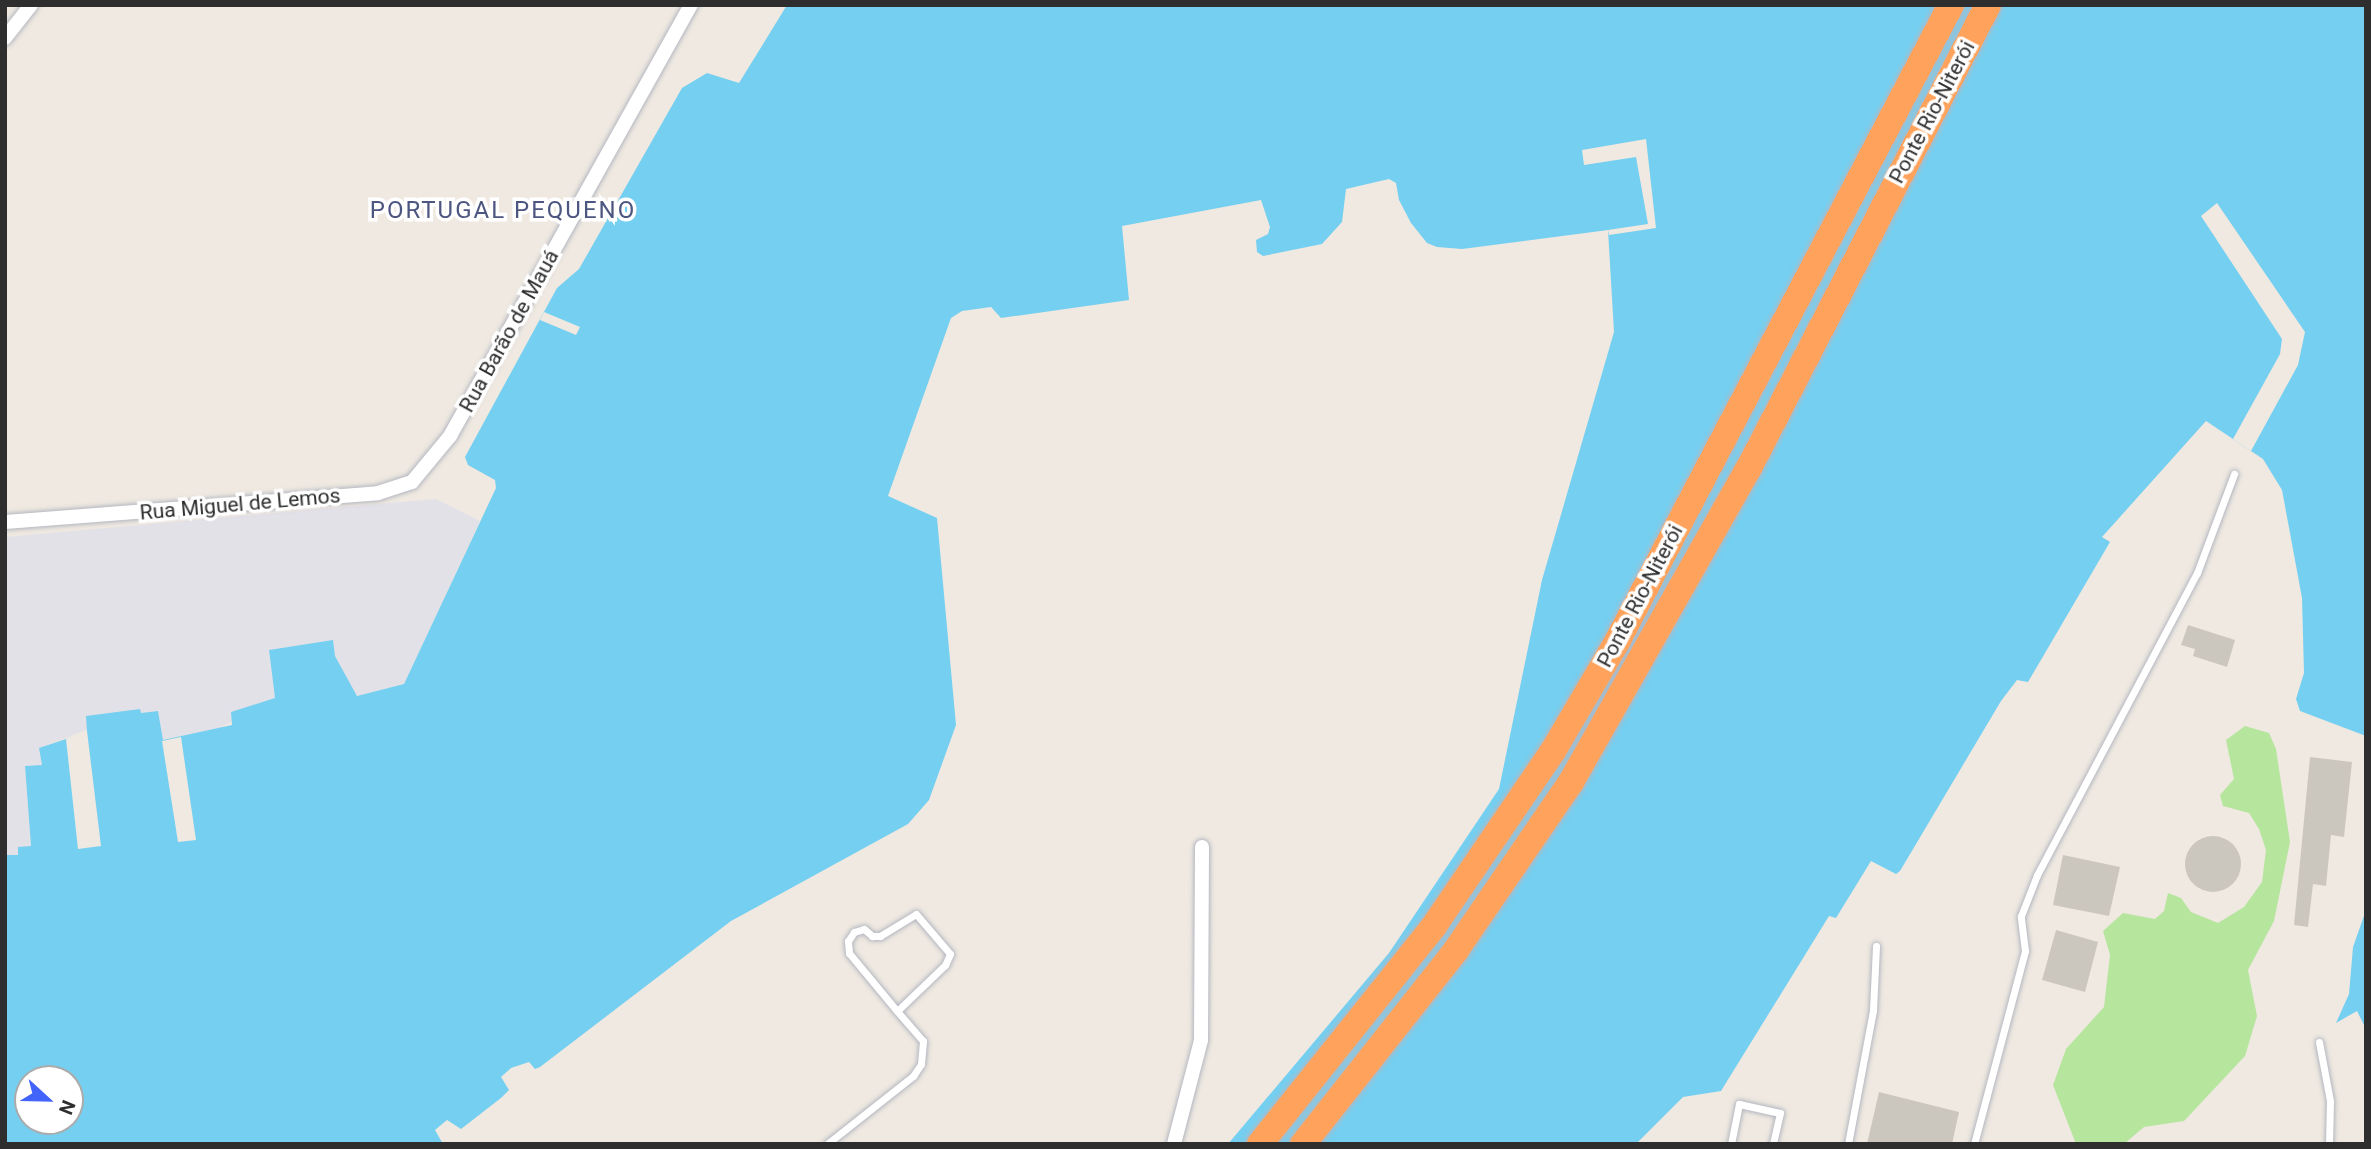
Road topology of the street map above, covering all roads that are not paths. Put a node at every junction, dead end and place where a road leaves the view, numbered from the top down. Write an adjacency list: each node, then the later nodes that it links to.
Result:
1 (31, 5): 5 (street)
2 (691, 5): 6 (street, Rua Barão de Mauá)
3 (1951, 5): 15 (highway, Ponte Rio-Niterói)
4 (1988, 5): 16 (highway, Ponte Rio-Niterói)
5 (5, 38)
6 (450, 436): 8 (street, Rua Miguel de Lemos)
7 (2234, 474): 20 (lane)
8 (5, 522)
9 (1202, 847): 14 (street)
10 (1876, 946): 19 (lane)
11 (897, 1011): 11 (lane); 13 (lane)
12 (2319, 1042): 21 (lane)
13 (827, 1144)
14 (1174, 1144)
15 (1260, 1144)
16 (1303, 1144)
17 (1731, 1144): 18 (lane)
18 (1773, 1144)
19 (1848, 1144)
20 (1974, 1144)
21 (2329, 1144)

